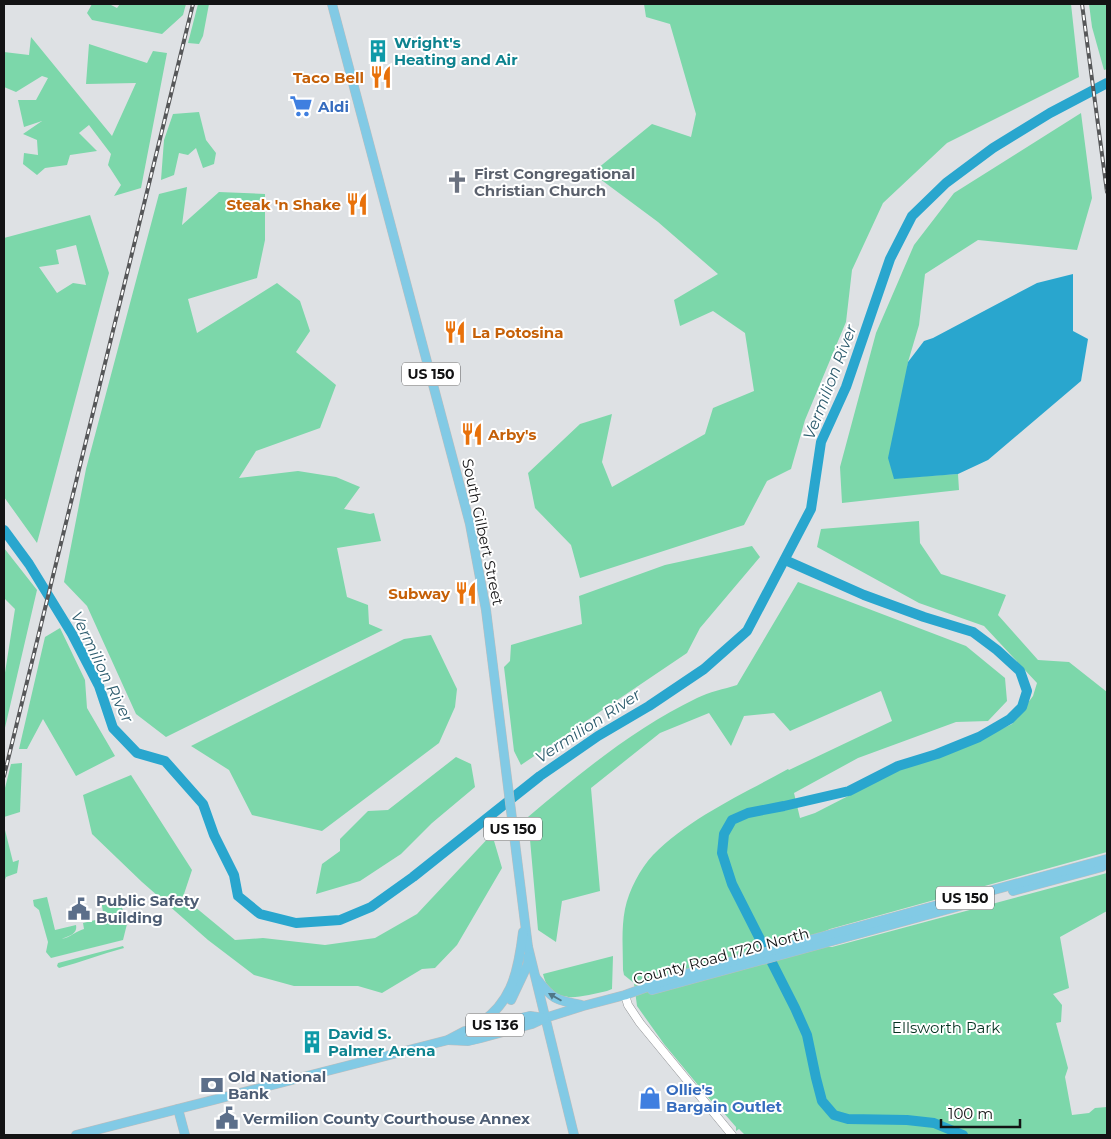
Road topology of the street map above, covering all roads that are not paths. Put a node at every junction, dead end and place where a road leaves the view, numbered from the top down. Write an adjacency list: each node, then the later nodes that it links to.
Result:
1 (332, 4): 5 (main road, South Gilbert Street / US 150)
2 (1107, 859): 4 (main road, US 150)
3 (1107, 865): 4 (main road, US 150)
4 (823, 940): 7 (main road, County Road 1720 North / US 150)
5 (525, 947): 6 (main road, South Gilbert Street / US 150); 10 (main road); 11 (main road)
6 (534, 976): 8 (main road, one-way to 6); 9 (main road, South Gilbert Street / US 150)
7 (625, 995): 8 (main road, County Road 1720 North / US 150); 17 (street)
8 (584, 1006): 9 (main road, County Road 1720 North / US 150)
9 (544, 1018): 10 (main road, US 136); 12 (main road, US 136); 16 (main road, US 136)
10 (484, 1028): 11 (main road, US 136); 12 (main road)
11 (465, 1032): 12 (main road, US 136)
12 (448, 1040): 13 (main road, US 136)
13 (178, 1109): 14 (main road, US 136); 15 (main road)
14 (76, 1135)
15 (185, 1135)
16 (574, 1135)
17 (732, 1135)

